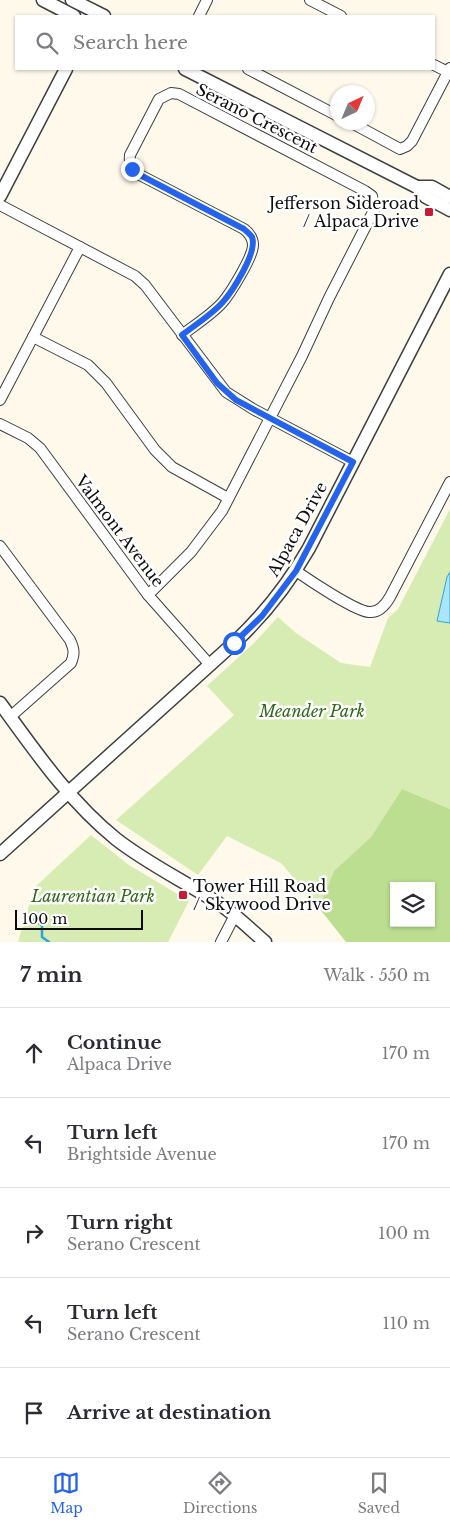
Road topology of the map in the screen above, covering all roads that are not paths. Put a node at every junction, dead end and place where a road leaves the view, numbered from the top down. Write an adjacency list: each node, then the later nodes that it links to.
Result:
1 (42, 0): 6 (street)
2 (72, 0): 5 (street)
3 (208, 0): 7 (street)
4 (310, 0): 8 (street)
5 (98, 11)
6 (72, 15)
7 (200, 15)
8 (340, 15)
9 (435, 65): 13 (street)
10 (65, 70): 17 (street)
11 (187, 70): 16 (street)
12 (250, 70): 14 (street)
13 (449, 70): 15 (street)
14 (330, 112)
15 (365, 130)
16 (417, 187): 18 (street); 20 (street)
17 (0, 196)
18 (450, 197)
19 (0, 206): 21 (street)
20 (450, 210)
21 (80, 247): 23 (street); 24 (street)
22 (450, 274): 28 (street, Alpaca Drive)
23 (182, 335): 26 (street); 26 (street, Serano Crescent)
24 (32, 337): 25 (street); 30 (street)
25 (0, 400)
26 (270, 418): 28 (street); 30 (street)
27 (0, 424): 33 (street, Valmont Avenue)
28 (353, 462): 32 (street, Alpaca Drive)
29 (450, 482): 32 (street)
30 (228, 498): 33 (street)
31 (0, 546): 36 (street)
32 (296, 571): 34 (street, Alpaca Drive)
33 (148, 594): 34 (street, Valmont Avenue)
34 (210, 666): 37 (street, Alpaca Drive)
35 (0, 703): 36 (street)
36 (10, 717): 37 (street)
37 (68, 792): 38 (street, Alpaca Drive); 39 (street)
38 (0, 854)
39 (235, 915): 40 (street); 41 (street)
40 (220, 942)
41 (265, 942)

